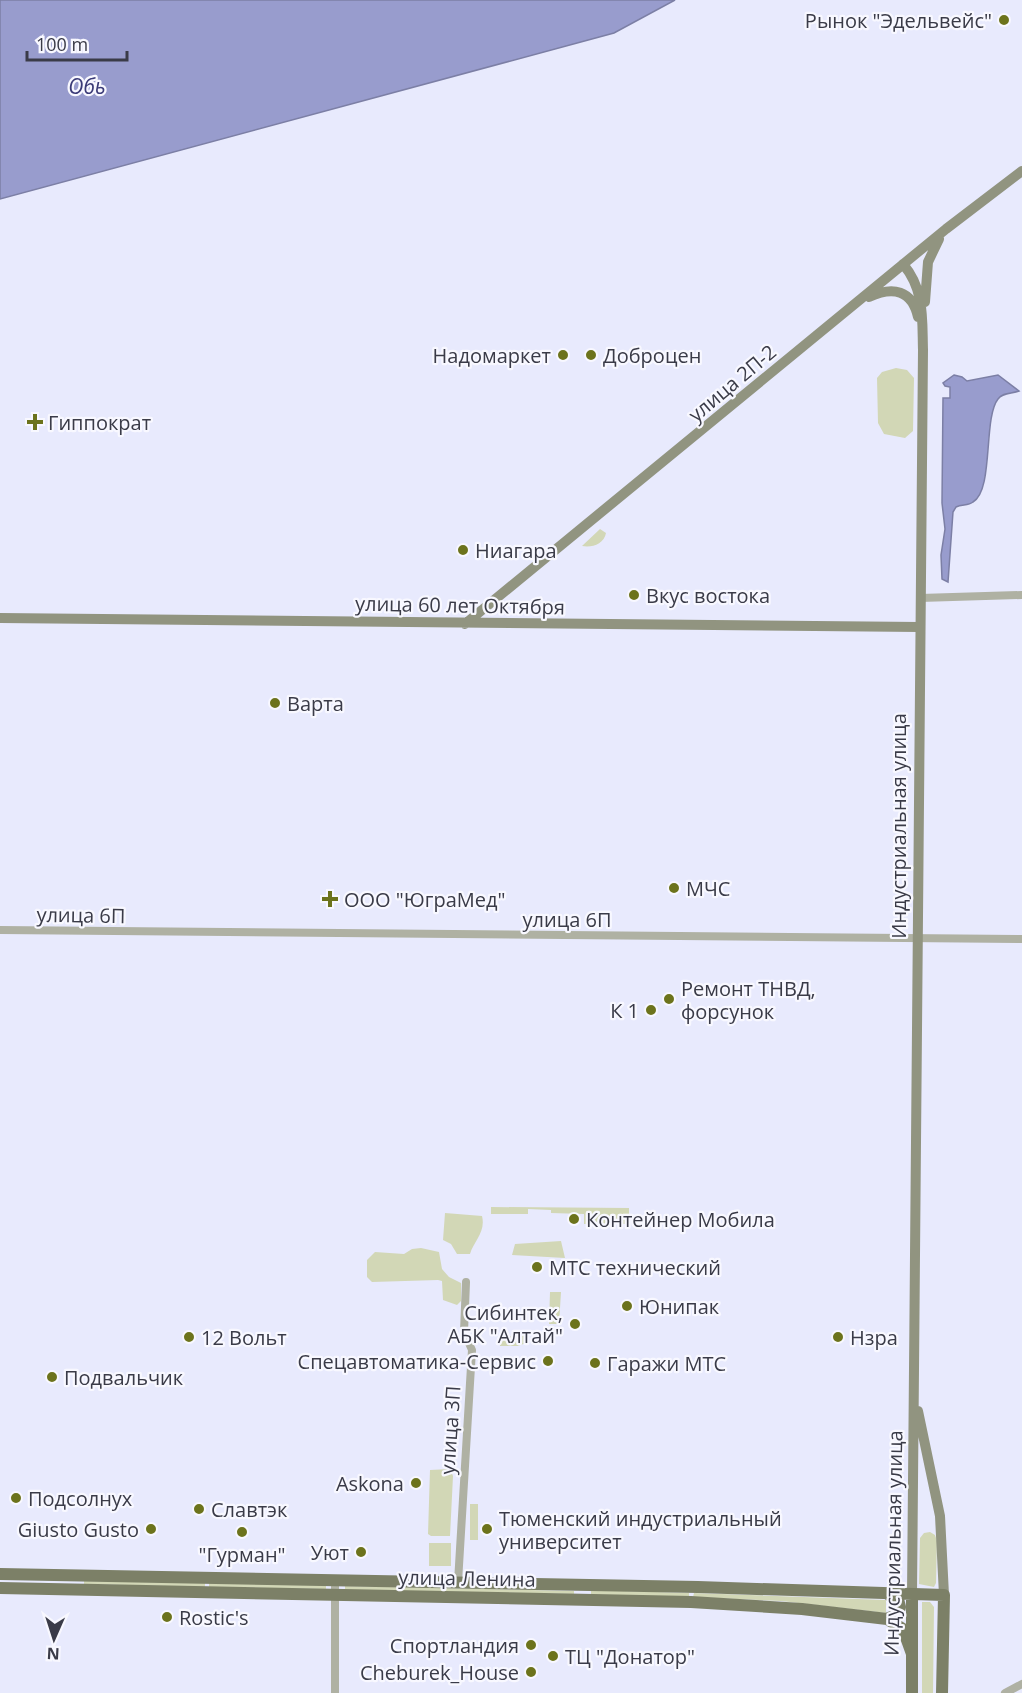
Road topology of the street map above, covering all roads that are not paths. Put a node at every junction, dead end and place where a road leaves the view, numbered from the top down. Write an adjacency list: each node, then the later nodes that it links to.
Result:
1 (1022, 171): 2 (main road, улица 2П-2)
2 (946, 229): 3 (main road, улица 2П-2); 5 (main road)
3 (903, 264): 4 (main road, улица 2П-2); 5 (main road, Индустриальная улица)
4 (856, 303): 5 (main road); 9 (main road, улица 2П-2)
5 (923, 350): 7 (main road, Индустриальная улица)
6 (1022, 596): 7 (street)
7 (920, 598): 10 (main road, Индустриальная улица)
8 (0, 618): 9 (main road, улица 60 лет Октября)
9 (465, 624): 10 (main road, улица 60 лет Октября)
10 (919, 627): 12 (main road, Индустриальная улица)
11 (0, 930): 12 (street, улица 6П)
12 (918, 939): 13 (street, улица 6П); 15 (main road, Индустриальная улица)
13 (1022, 939)
14 (466, 1282): 20 (street, улица 3П)
15 (915, 1393): 16 (main road, Индустриальная улица); 27 (main road, Индустриальная улица)
16 (913, 1562): 24 (main road); 26 (main road, Индустриальная улица)
17 (0, 1574): 18 (main road, улица Ленина)
18 (77, 1575): 19 (main road, улица Ленина); 23 (main road)
19 (336, 1580): 20 (main road, улица Ленина); 25 (street)
20 (458, 1582): 21 (main road, улица Ленина)
21 (583, 1585): 24 (main road, улица Ленина); 28 (main road)
22 (0, 1588): 23 (main road, улица Ленина)
23 (76, 1589): 25 (main road, улица Ленина)
24 (888, 1594): 26 (main road, улица Ленина); 29 (main road)
25 (335, 1595): 28 (main road, улица Ленина); 33 (street)
26 (912, 1595): 27 (main road, улица Ленина); 30 (main road, Индустриальная улица)
27 (944, 1595): 32 (main road, Индустриальная улица)
28 (583, 1600): 29 (main road, улица Ленина)
29 (887, 1619): 30 (main road)
30 (912, 1654): 34 (main road, Индустриальная улица)
31 (1022, 1684): 35 (street)
32 (942, 1692)
33 (335, 1693)
34 (912, 1693)
35 (1005, 1693)

